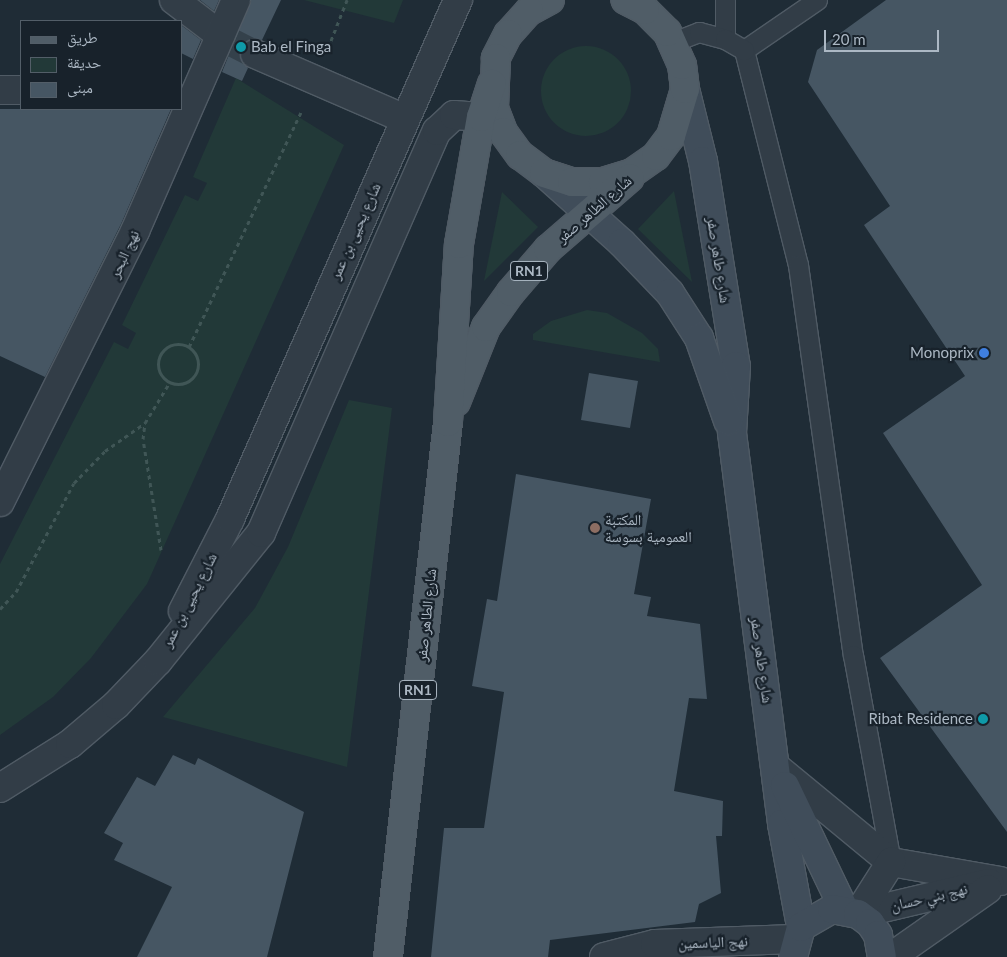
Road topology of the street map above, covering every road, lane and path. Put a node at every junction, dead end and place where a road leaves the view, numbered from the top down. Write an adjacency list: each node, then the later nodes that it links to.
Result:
1 (174, 0): 13 (street)
2 (236, 0): 13 (street, نهج البحر)
3 (347, 0): 17 (path)
4 (458, 0): 26 (street, شارع يحيى بن عمر)
5 (517, 0): 11 (main road, RN1)
6 (550, 0): 11 (main road, RN1)
7 (625, 0): 12 (main road)
8 (660, 0): 12 (main road, RN1)
9 (725, 0): 14 (lane)
10 (817, 0): 15 (lane)
11 (508, 34): 18 (main road, RN1)
12 (670, 37): 14 (lane); 19 (main road, RN1)
13 (224, 38): 22 (street, نهج البحر)
14 (725, 39): 15 (lane)
15 (744, 50): 42 (lane)
16 (255, 54): 17 (street)
17 (315, 80): 26 (street); 31 (path)
18 (492, 84): 25 (main road, شارع الطاهر صفر / RN1); 27 (main road, RN1)
19 (685, 89): 28 (main road, RN1); 35 (main road, شارع طاهر صفر)
20 (0, 90): 21 (street)
21 (20, 90)
22 (188, 92): 23 (street, نهج البحر)
23 (182, 108)
24 (181, 110): 36 (street, نهج البحر)
25 (481, 117): 27 (street); 33 (main road, شارع الطاهر صفر / RN1); 39 (street, شارع يحيى بن عمر)
26 (405, 119): 39 (street, شارع يحيى بن عمر)
27 (503, 132): 29 (main road, RN1)
28 (656, 156): 29 (main road, RN1); 30 (main road, شارع الطاهر صفر / RN1)
29 (544, 173): 30 (main road, شارع طاهر صفر)
30 (589, 213): 33 (main road, شارع الطاهر صفر / RN1); 35 (main road, شارع طاهر صفر)
31 (189, 347): 32 (path); 32 (path)
32 (170, 382): 34 (path)
33 (448, 422): 46 (main road, شارع الطاهر صفر / RN1)
34 (145, 423): 37 (path); 38 (path)
35 (732, 433): 40 (main road, شارع طاهر صفر)
36 (3, 488)
37 (161, 550)
38 (0, 608)
39 (158, 661): 41 (street)
40 (777, 768): 42 (street); 44 (main road, شارع طاهر صفر); 45 (main road, شارع طاهر صفر)
41 (0, 788)
42 (890, 862): 43 (street); 44 (street)
43 (1004, 878): 44 (street, نهج بني حسان); 49 (street, نهج بني حسان)
44 (851, 912): 45 (main road); 48 (main road, شارع طاهر صفر)
45 (796, 941): 47 (street, نهج الياسمين)
46 (388, 957)
47 (604, 957)
48 (882, 957)
49 (891, 957)

